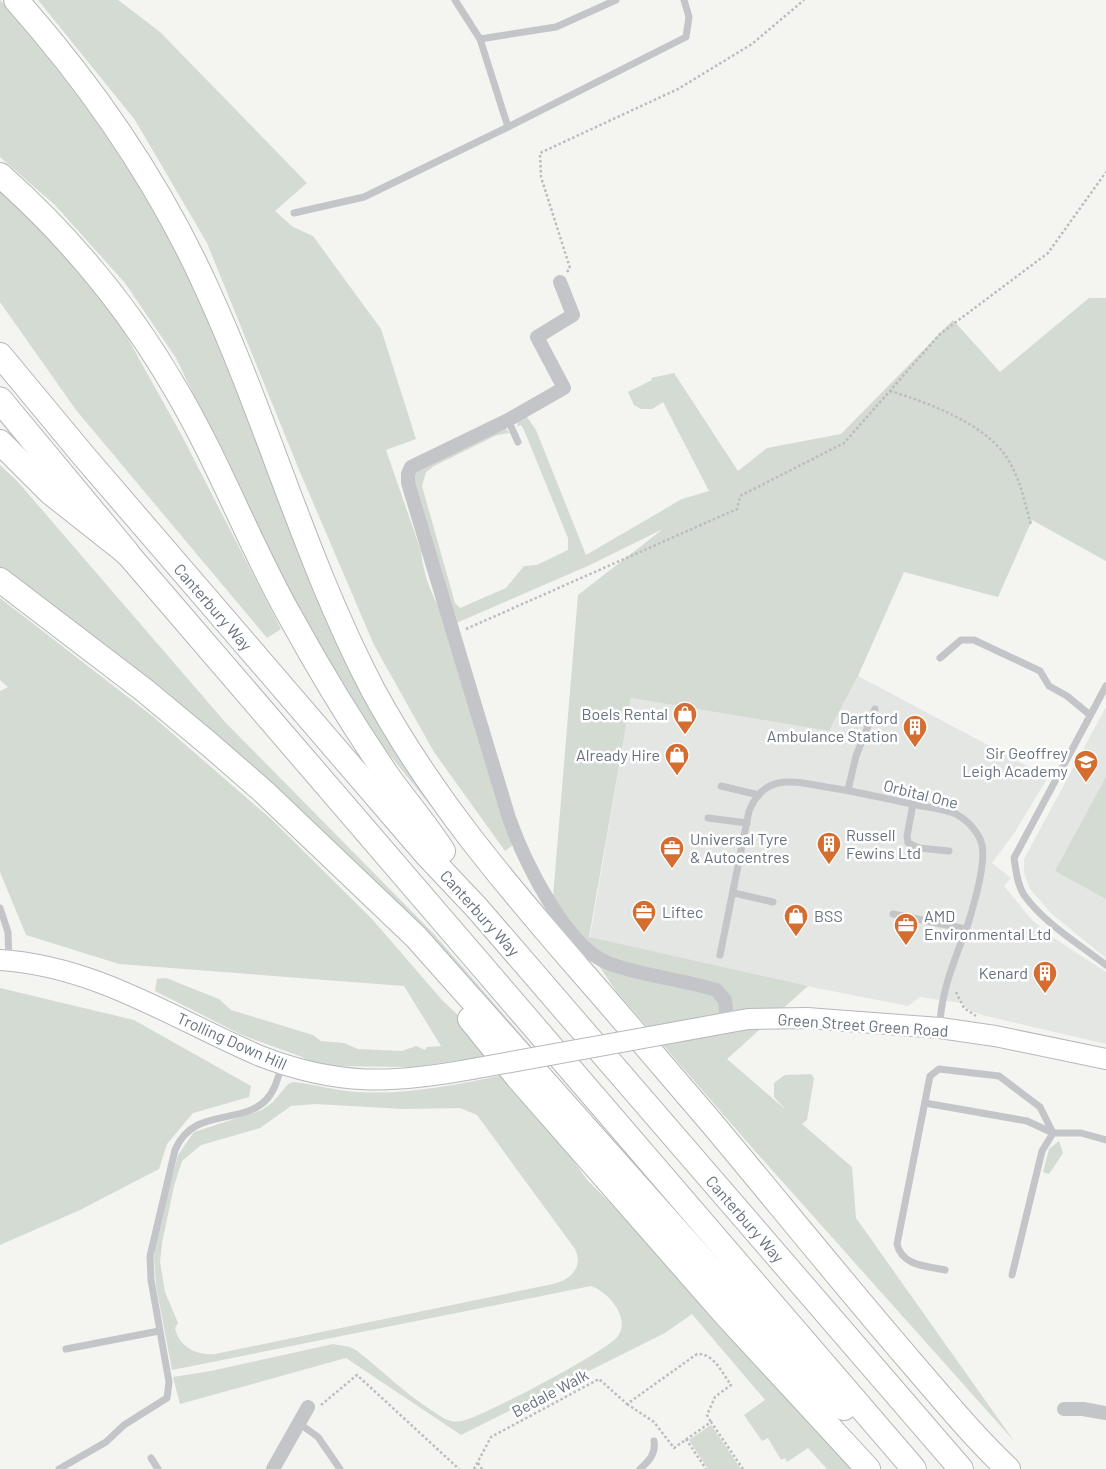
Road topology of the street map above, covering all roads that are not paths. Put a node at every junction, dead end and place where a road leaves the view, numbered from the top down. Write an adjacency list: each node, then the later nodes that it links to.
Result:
1 (16, 0): 64 (highway)
2 (455, 0): 5 (lane)
3 (616, 0): 5 (lane)
4 (684, 0): 6 (lane)
5 (480, 39): 6 (lane)
6 (508, 127): 8 (lane)
7 (0, 175): 32 (highway)
8 (294, 213)
9 (560, 282): 12 (street)
10 (0, 355): 32 (highway, Canterbury Way)
11 (0, 400): 15 (highway)
12 (508, 420): 14 (lane); 38 (street)
13 (0, 442): 15 (highway, Canterbury Way)
14 (518, 442)
15 (127, 553): 56 (highway, Canterbury Way)
16 (0, 580): 28 (highway)
17 (940, 658): 20 (lane)
18 (1106, 686): 20 (lane)
19 (875, 709): 22 (lane)
20 (1090, 715): 37 (lane)
21 (721, 786): 23 (lane)
22 (848, 790): 23 (lane, Orbital One); 24 (lane, Orbital One)
23 (759, 795): 26 (lane)
24 (913, 804): 27 (lane); 34 (lane, Orbital One)
25 (708, 818): 26 (lane)
26 (747, 823): 29 (lane)
27 (949, 851)
28 (350, 875): 56 (highway); 62 (highway)
29 (734, 893): 30 (lane); 35 (lane)
30 (773, 902)
31 (0, 908): 36 (lane)
32 (477, 908): 63 (highway, Canterbury Way)
33 (893, 914): 34 (lane)
34 (966, 930): 39 (lane, Orbital One)
35 (720, 955)
36 (4, 961): 41 (main road, Trolling Down Hill)
37 (1106, 965)
38 (727, 1022): 39 (main road, Green Street Green Road); 42 (main road, Green Street Green Road, bridge)
39 (940, 1028): 40 (main road, Green Street Green Road)
40 (1106, 1059)
41 (282, 1065): 42 (main road, Trolling Down Hill); 48 (lane)
42 (472, 1069)
43 (925, 1103): 44 (lane); 44 (lane); 46 (lane)
44 (1053, 1133): 45 (lane); 47 (lane)
45 (1106, 1140)
46 (945, 1270)
47 (1012, 1275)
48 (160, 1331): 49 (lane); 57 (lane)
49 (66, 1348)
50 (313, 1407): 53 (street)
51 (1064, 1409): 52 (street)
52 (1106, 1413)
53 (300, 1424): 59 (street); 60 (lane)
54 (654, 1442): 61 (lane)
55 (151, 1458): 58 (lane)
56 (909, 1463)
57 (59, 1469)
58 (158, 1469)
59 (273, 1469)
60 (340, 1469)
61 (640, 1469)
62 (868, 1469)
63 (960, 1469)
64 (1008, 1469)

